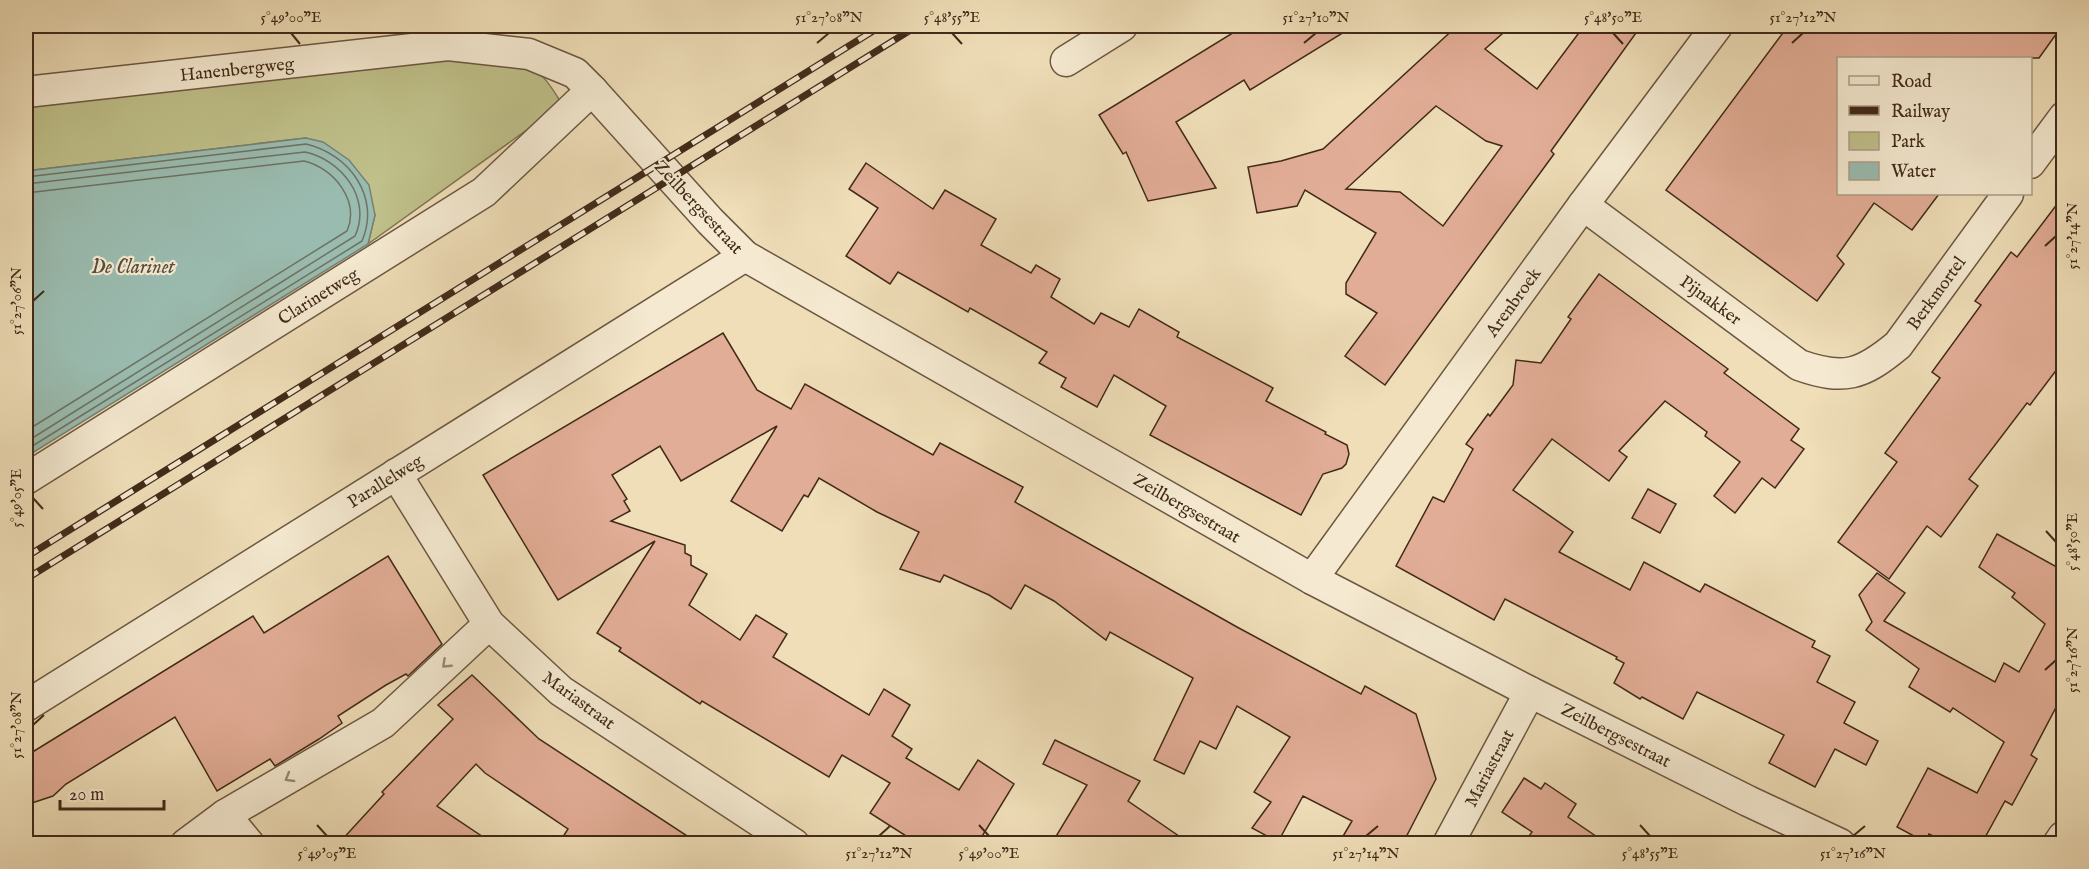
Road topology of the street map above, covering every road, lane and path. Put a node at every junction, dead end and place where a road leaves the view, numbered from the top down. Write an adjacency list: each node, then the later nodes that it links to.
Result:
1 (1122, 26): 4 (street)
2 (1717, 26): 10 (street, Arenbroek)
3 (445, 35): 5 (street, Hanenbergweg); 6 (street, Hanenbergweg)
4 (1066, 61)
5 (592, 90): 11 (street, Zeilbergsestraat); 14 (street, Clarinetweg)
6 (26, 92)
7 (2064, 117): 8 (street)
8 (2032, 162)
9 (2007, 195): 12 (street, Berkmortel)
10 (1583, 205): 12 (street, Pijnakker); 15 (street, Arenbroek)
11 (745, 256): 13 (street, Parallelweg); 15 (street, Zeilbergsestraat)
12 (1848, 374)
13 (396, 474): 16 (street, Mariastraat); 18 (street, Parallelweg)
14 (26, 479)
15 (1312, 579): 17 (street, Zeilbergsestraat)
16 (489, 624): 19 (street, one-way to 19); 23 (street, Mariastraat)
17 (1530, 692): 24 (street, Mariastraat); 25 (street, Zeilbergsestraat)
18 (26, 706)
19 (225, 815): 21 (street); 22 (street)
20 (2064, 838): 26 (street)
21 (186, 843)
22 (249, 843)
23 (794, 843)
24 (1448, 843)
25 (1840, 843)
26 (2060, 843)

